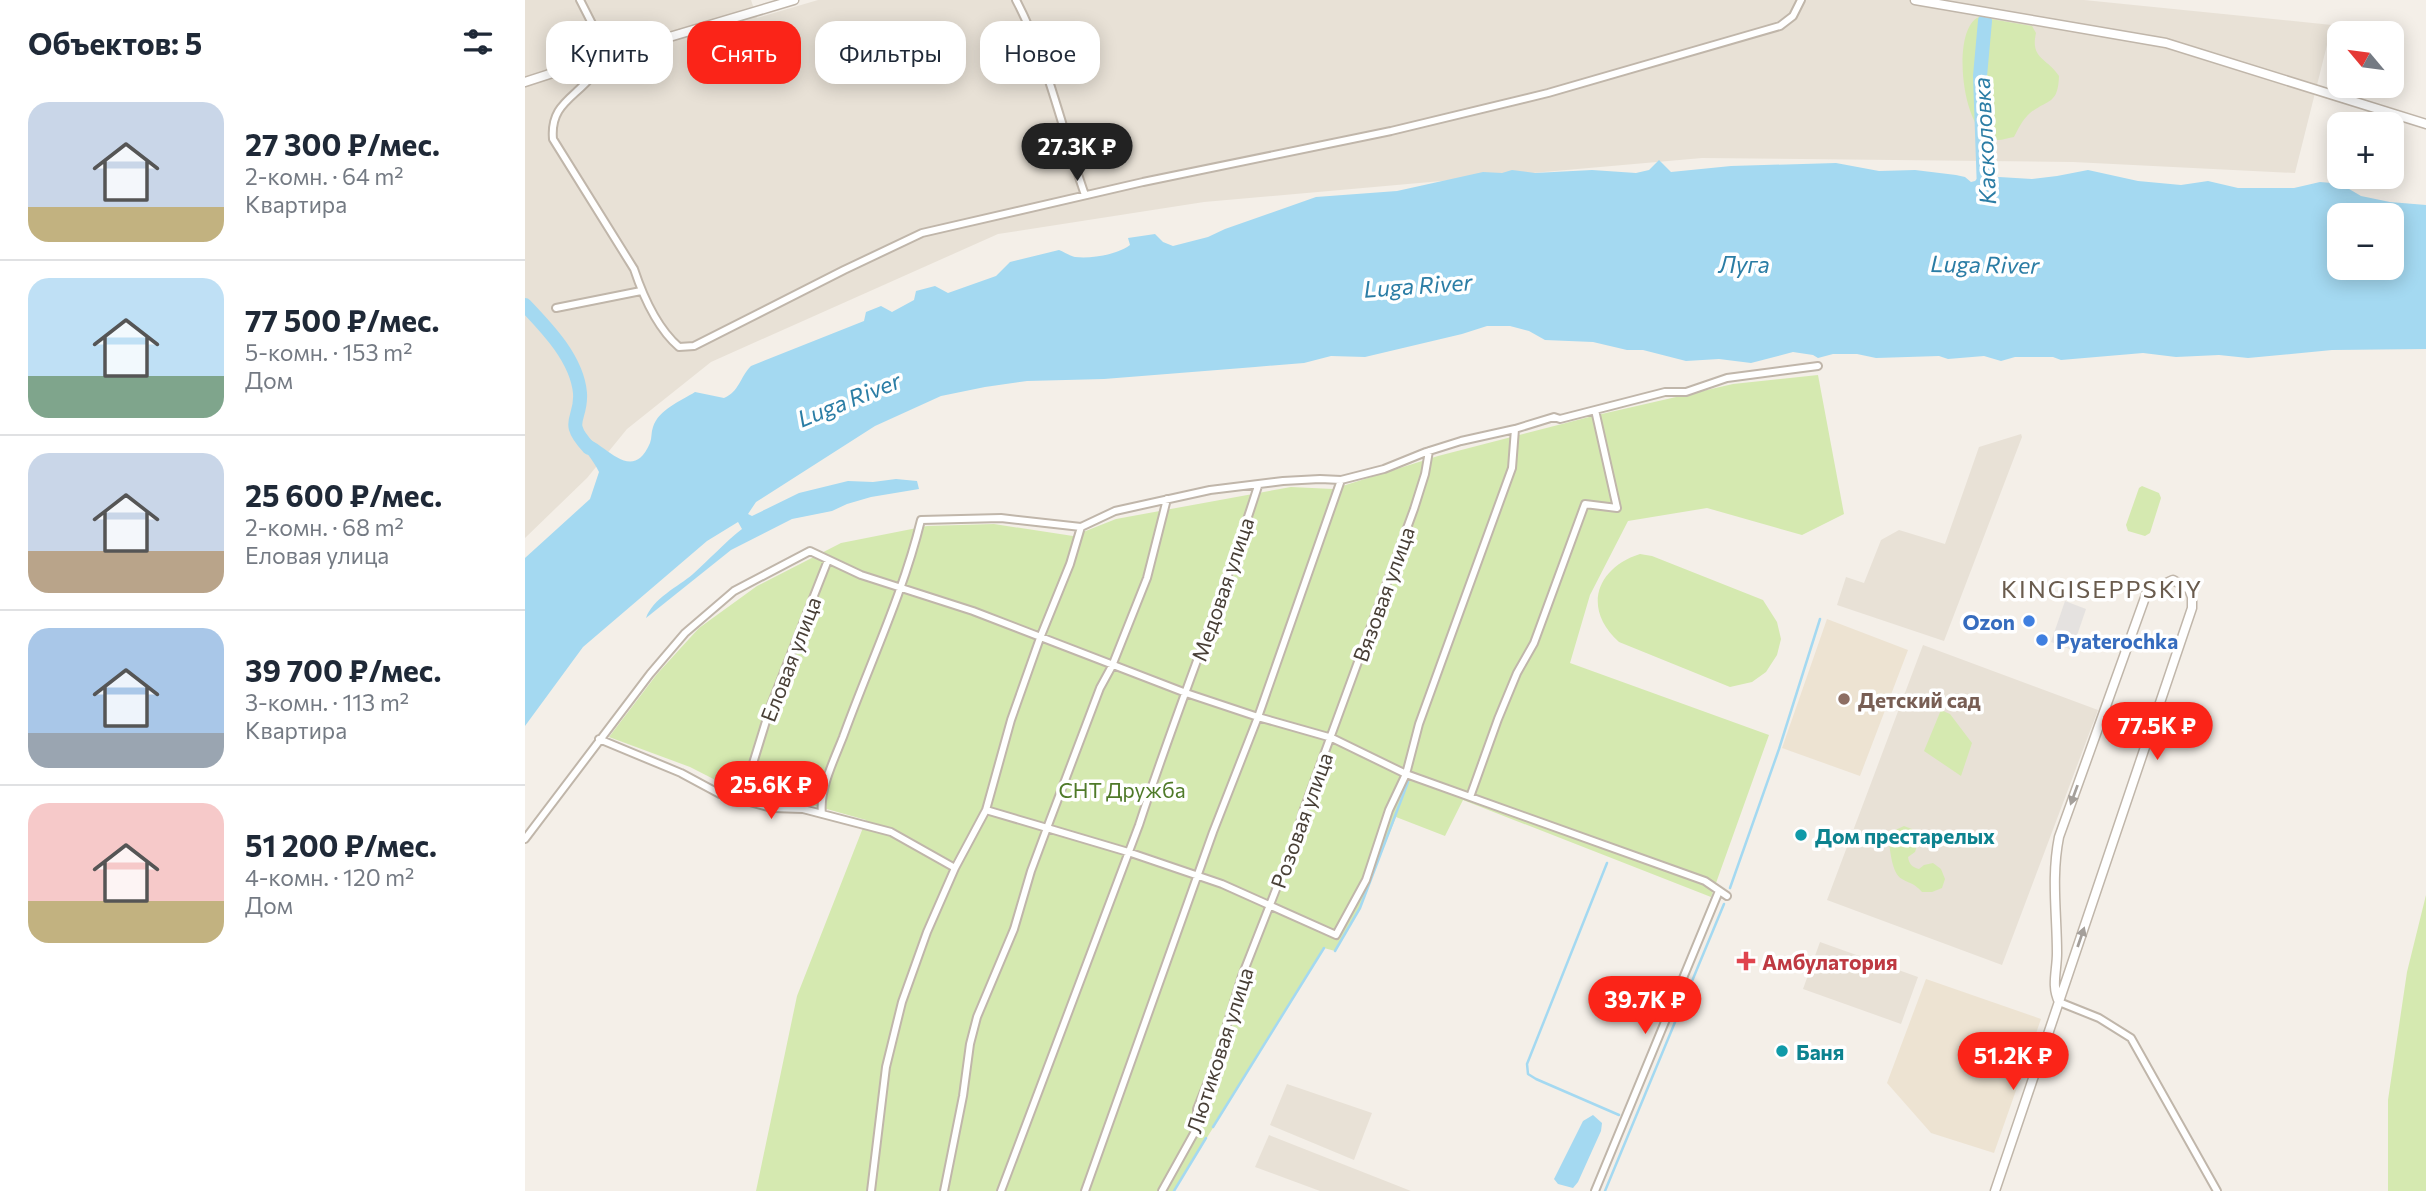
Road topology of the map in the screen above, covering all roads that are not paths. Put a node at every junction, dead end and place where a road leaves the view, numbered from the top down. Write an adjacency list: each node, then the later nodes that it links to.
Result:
1 (580, 0): 6 (street)
2 (794, 0): 7 (street)
3 (1016, 0): 12 (street)
4 (1801, 0): 12 (street)
5 (1915, 0): 11 (street)
6 (589, 21)
7 (673, 36)
8 (546, 75): 9 (street)
9 (525, 82)
10 (585, 84): 13 (street)
11 (2426, 124)
12 (1085, 195): 13 (street)
13 (641, 291): 14 (street)
14 (556, 308)
15 (1818, 366): 16 (street)
16 (1595, 410): 17 (street); 32 (street)
17 (1515, 429): 18 (street); 31 (street)
18 (1429, 451): 19 (street); 29 (street, Вязовая улица)
19 (1341, 480): 20 (street); 28 (street)
20 (1258, 486): 21 (street); 27 (street, Медовая улица)
21 (1167, 499): 22 (street); 26 (street)
22 (1081, 527): 24 (street); 25 (street)
23 (828, 561): 24 (street); 30 (street); 33 (street, Еловая улица)
24 (900, 587): 25 (street); 35 (street)
25 (1040, 638): 26 (street); 34 (street)
26 (1112, 666): 27 (street); 36 (street)
27 (1186, 693): 28 (street); 38 (street, Медовая улица)
28 (1258, 718): 29 (street); 40 (street)
29 (1332, 737): 31 (street); 43 (street, Розовая улица)
30 (599, 739): 33 (street); 37 (street)
31 (1406, 774): 32 (street); 43 (street)
32 (1470, 797): 41 (street)
33 (742, 799): 35 (street)
34 (986, 810): 36 (street); 39 (street)
35 (822, 814): 39 (street)
36 (1047, 828): 38 (street); 46 (street)
37 (525, 839)
38 (1128, 852): 40 (street); 47 (street, Медовая улица)
39 (955, 868): 45 (street)
40 (1197, 875): 43 (street); 48 (street)
41 (1719, 891): 42 (street); 50 (street)
42 (1727, 896)
43 (1269, 905): 49 (street, Лютиковая улица)
44 (2059, 1002): 44 (street, one-way to 44); 51 (street); 52 (street)
45 (871, 1191)
46 (944, 1191)
47 (1001, 1191)
48 (1085, 1191)
49 (1162, 1191)
50 (1595, 1191)
51 (1995, 1191)
52 (2217, 1191)

